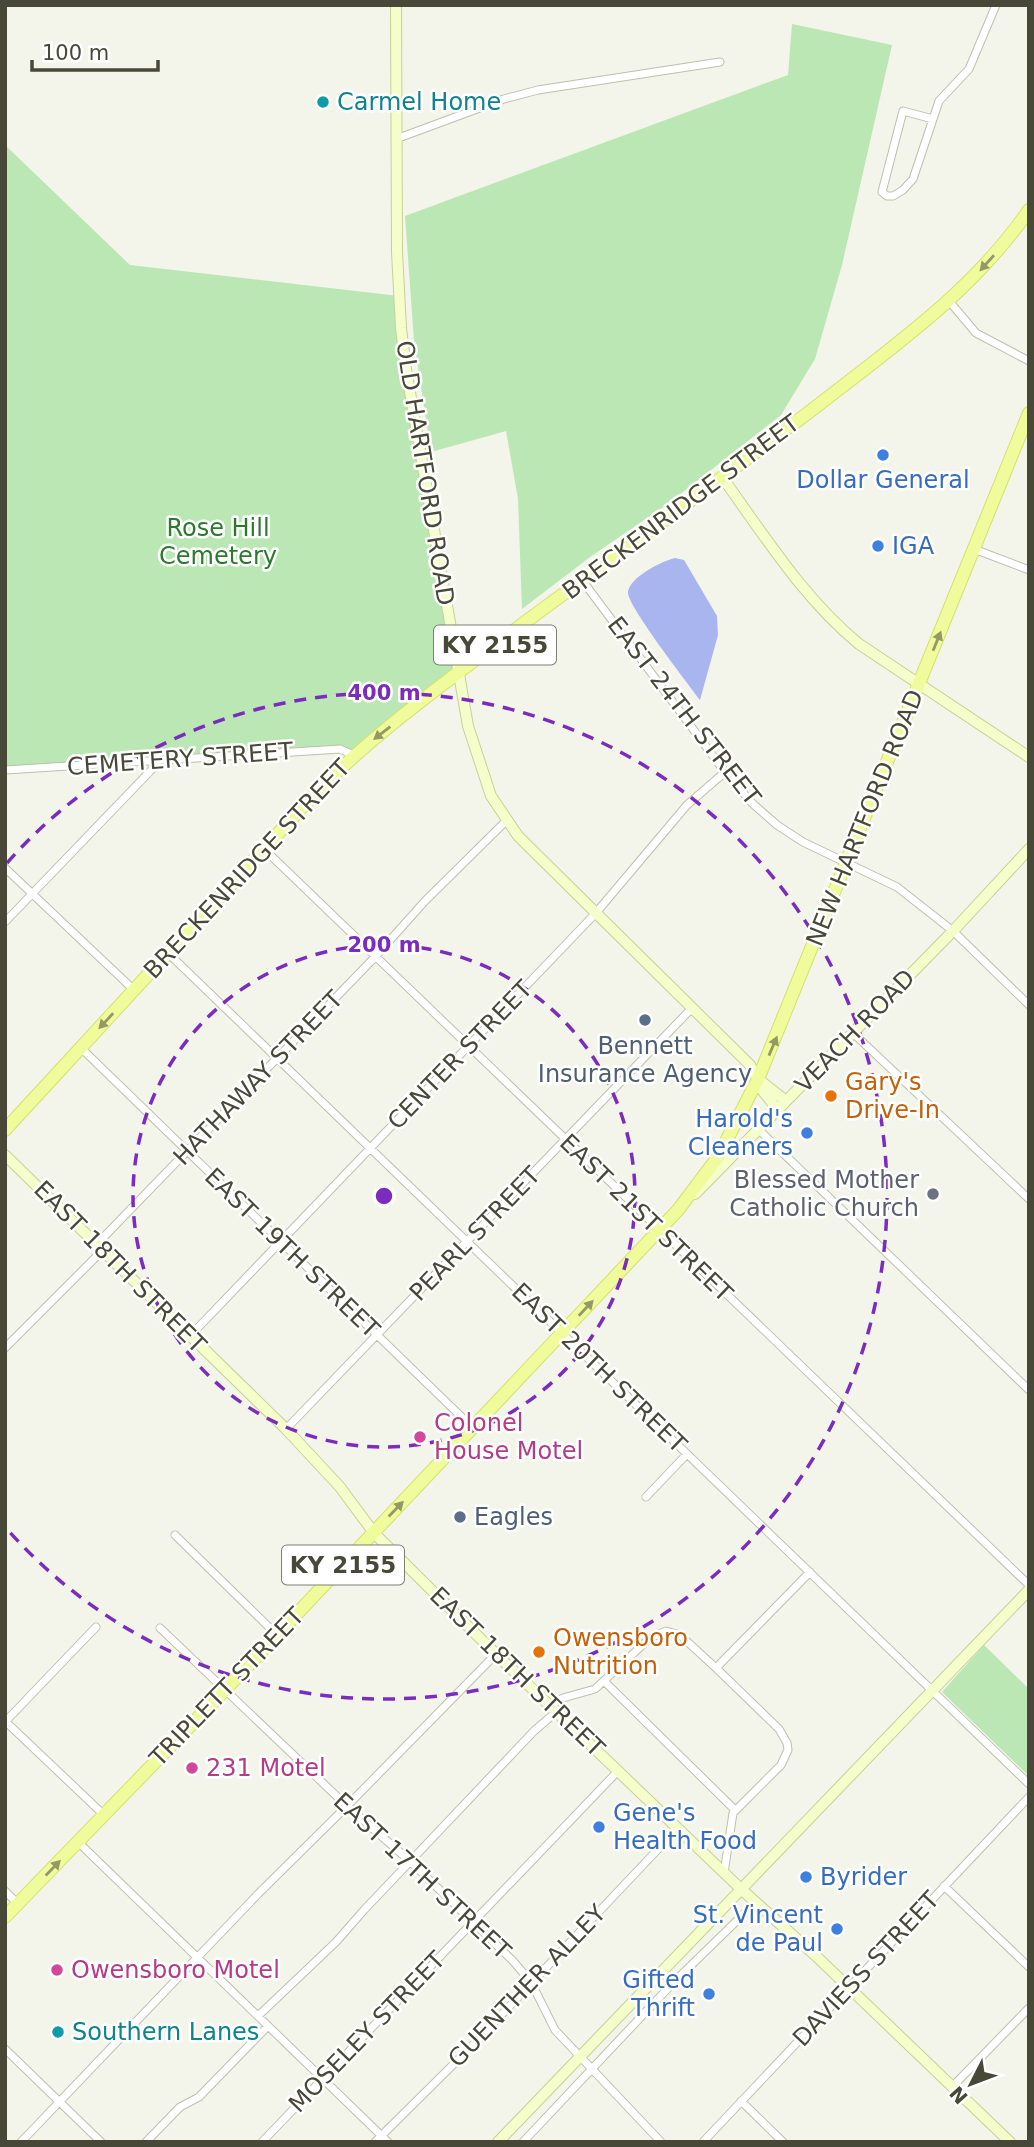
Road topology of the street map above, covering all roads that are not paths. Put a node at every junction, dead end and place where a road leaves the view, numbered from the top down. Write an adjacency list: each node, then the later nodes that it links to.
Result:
1 (396, 5): 5 (street, OLD HARTFORD ROAD)
2 (996, 5): 4 (street)
3 (720, 62): 5 (street)
4 (933, 119): 4 (street)
5 (396, 139): 14 (street, OLD HARTFORD ROAD)
6 (1029, 209): 7 (main road, BRECKENRIDGE STREET / KY 2155, one-way to 7)
7 (949, 302): 8 (street); 10 (main road, BRECKENRIDGE STREET / KY 2155)
8 (1029, 360)
9 (1029, 413): 11 (main road, NEW HARTFORD ROAD / KY 2155)
10 (722, 477): 13 (main road, BRECKENRIDGE STREET / KY 2155); 15 (street)
11 (974, 549): 12 (street); 15 (main road, NEW HARTFORD ROAD / KY 2155, one-way to 11)
12 (1029, 570)
13 (582, 580): 14 (main road, BRECKENRIDGE STREET / KY 2155); 20 (street, EAST 24TH STREET)
14 (458, 672): 16 (main road, BRECKENRIDGE STREET / KY 2155, one-way to 16); 21 (street, OLD HARTFORD ROAD)
15 (919, 684): 17 (street); 24 (main road, NEW HARTFORD ROAD / KY 2155)
16 (353, 755): 18 (street, CEMETERY STREET); 22 (main road, BRECKENRIDGE STREET / KY 2155)
17 (1029, 757)
18 (159, 762): 19 (street, CEMETERY STREET); 26 (street)
19 (5, 770)
20 (725, 772): 24 (street, EAST 24TH STREET); 27 (street, CENTER STREET)
21 (506, 821): 27 (street, OLD HARTFORD ROAD); 31 (street, HATHAWAY STREET)
22 (264, 849): 30 (main road, BRECKENRIDGE STREET / KY 2155); 31 (street, EAST 21ST STREET)
23 (1029, 849): 29 (street, VEACH ROAD)
24 (847, 862): 29 (street, EAST 24TH STREET); 39 (main road, NEW HARTFORD ROAD / KY 2155, one-way to 24)
25 (5, 868): 26 (street)
26 (32, 894): 28 (street); 32 (street)
27 (595, 914): 34 (street, OLD HARTFORD ROAD); 36 (street, CENTER STREET)
28 (5, 922)
29 (953, 931): 33 (street, EAST 24TH STREET); 35 (street, VEACH ROAD)
30 (168, 953): 32 (main road, BRECKENRIDGE STREET / KY 2155); 38 (street, EAST 20TH STREET)
31 (375, 957): 36 (street, EAST 21ST STREET); 38 (street, HATHAWAY STREET)
32 (134, 990): 37 (main road, BRECKENRIDGE STREET / KY 2155, one-way to 37)
33 (1029, 1005)
34 (692, 1008): 39 (street, OLD HARTFORD ROAD); 43 (street, PEARL STREET)
35 (853, 1033): 40 (street, VEACH ROAD); 47 (street)
36 (469, 1047): 43 (street, EAST 21ST STREET); 44 (street, CENTER STREET)
37 (81, 1048): 41 (main road, BRECKENRIDGE STREET / KY 2155); 45 (street, EAST 19TH STREET)
38 (278, 1058): 44 (street, EAST 20TH STREET); 45 (street, HATHAWAY STREET)
39 (758, 1079): 40 (street, OLD HARTFORD ROAD); 48 (main road, NEW HARTFORD ROAD / KY 2155)
40 (782, 1106): 42 (street, VEACH ROAD)
41 (5, 1130)
42 (759, 1130): 48 (street, VEACH ROAD); 57 (street)
43 (565, 1140): 49 (street, EAST 21ST STREET); 50 (street, PEARL STREET)
44 (370, 1148): 50 (street, EAST 20TH STREET); 51 (street, CENTER STREET)
45 (187, 1153): 51 (street, EAST 19TH STREET); 52 (street, HATHAWAY STREET)
46 (5, 1154): 52 (street, EAST 18TH STREET)
47 (1029, 1199)
48 (678, 1210): 49 (main road, TRIPLETT STREET / KY 2155)
49 (660, 1231): 53 (main road, TRIPLETT STREET / KY 2155, one-way to 49); 65 (street, EAST 21ST STREET)
50 (468, 1242): 53 (street, EAST 20TH STREET); 54 (street, PEARL STREET)
51 (280, 1243): 54 (street, EAST 19TH STREET); 55 (street, CENTER STREET)
52 (100, 1247): 55 (street, EAST 18TH STREET); 56 (street, HATHAWAY STREET)
53 (563, 1334): 58 (main road, TRIPLETT STREET / KY 2155); 60 (street, EAST 20TH STREET)
54 (377, 1335): 58 (street, EAST 19TH STREET); 59 (street, PEARL STREET)
55 (190, 1336): 59 (street, EAST 18TH STREET)
56 (5, 1348)
57 (1029, 1390)
58 (474, 1428): 62 (main road, TRIPLETT STREET / KY 2155, one-way to 58)
59 (286, 1429): 62 (street, EAST 18TH STREET)
60 (687, 1454): 61 (street); 64 (street, EAST 20TH STREET)
61 (646, 1497)
62 (374, 1533): 68 (main road, TRIPLETT STREET / KY 2155); 69 (street, EAST 18TH STREET)
63 (175, 1535): 68 (street)
64 (810, 1572): 70 (street); 72 (street, EAST 20TH STREET)
65 (1029, 1588): 72 (street)
66 (96, 1627): 75 (street)
67 (160, 1628): 73 (street, EAST 17TH STREET)
68 (277, 1635): 73 (main road, TRIPLETT STREET / KY 2155)
69 (496, 1654): 74 (street, EAST 18TH STREET); 79 (street)
70 (716, 1668): 71 (street); 80 (street)
71 (604, 1681): 74 (street); 80 (street)
72 (932, 1690): 77 (street, EAST 20TH STREET); 87 (street)
73 (224, 1691): 79 (street, EAST 17TH STREET); 81 (main road, TRIPLETT STREET / KY 2155)
74 (553, 1709): 76 (street, EAST 18TH STREET); 84 (street)
75 (5, 1721): 81 (street)
76 (618, 1771): 82 (street, EAST 18TH STREET); 92 (street, MOSELEY STREET)
77 (1029, 1784)
78 (1029, 1797): 86 (street, DAVIESS STREET)
79 (347, 1806): 84 (street, EAST 17TH STREET); 93 (street)
80 (736, 1810): 85 (street)
81 (104, 1815): 83 (main road, TRIPLETT STREET / KY 2155)
82 (678, 1828): 85 (street, EAST 18TH STREET); 96 (street, GUENTHER ALLEY)
83 (78, 1842): 90 (main road, TRIPLETT STREET / KY 2155, one-way to 83); 93 (street)
84 (410, 1861): 92 (street, EAST 17TH STREET); 100 (street)
85 (724, 1873): 87 (street, EAST 18TH STREET)
86 (944, 1886): 94 (street); 98 (street, DAVIESS STREET)
87 (742, 1890): 89 (street, EAST 18TH STREET); 95 (street)
88 (5, 1891): 90 (street)
89 (756, 1902): 97 (street); 98 (street, EAST 18TH STREET)
90 (18, 1904): 91 (main road, TRIPLETT STREET / KY 2155)
91 (5, 1917)
92 (473, 1922): 96 (street, EAST 17TH STREET); 105 (street, MOSELEY STREET)
93 (198, 1958): 100 (street); 108 (street)
94 (1029, 1968)
95 (662, 1974): 97 (street); 103 (street)
96 (531, 1982): 103 (street, EAST 17TH STREET); 109 (street, GUENTHER ALLEY)
97 (672, 1984): 104 (street)
98 (848, 1986): 106 (street, EAST 18TH STREET); 107 (street, DAVIESS STREET)
99 (1029, 2008): 106 (street)
100 (258, 2016): 101 (street)
101 (268, 2025): 105 (street); 112 (street)
102 (5, 2049): 108 (street)
103 (580, 2058): 104 (street, EAST 17TH STREET); 116 (street)
104 (591, 2069): 117 (street); 118 (street, EAST 17TH STREET)
105 (323, 2078): 109 (street); 113 (street, MOSELEY STREET)
106 (953, 2086): 121 (street, EAST 18TH STREET)
107 (741, 2101): 119 (street, DAVIESS STREET); 120 (street)
108 (60, 2102): 110 (street); 111 (street)
109 (382, 2135): 114 (street, GUENTHER ALLEY); 115 (street)
110 (21, 2142)
111 (101, 2142)
112 (146, 2142)
113 (262, 2142)
114 (375, 2142)
115 (388, 2142)
116 (498, 2142)
117 (523, 2142)
118 (661, 2142)
119 (703, 2142)
120 (783, 2142)
121 (1010, 2142)

